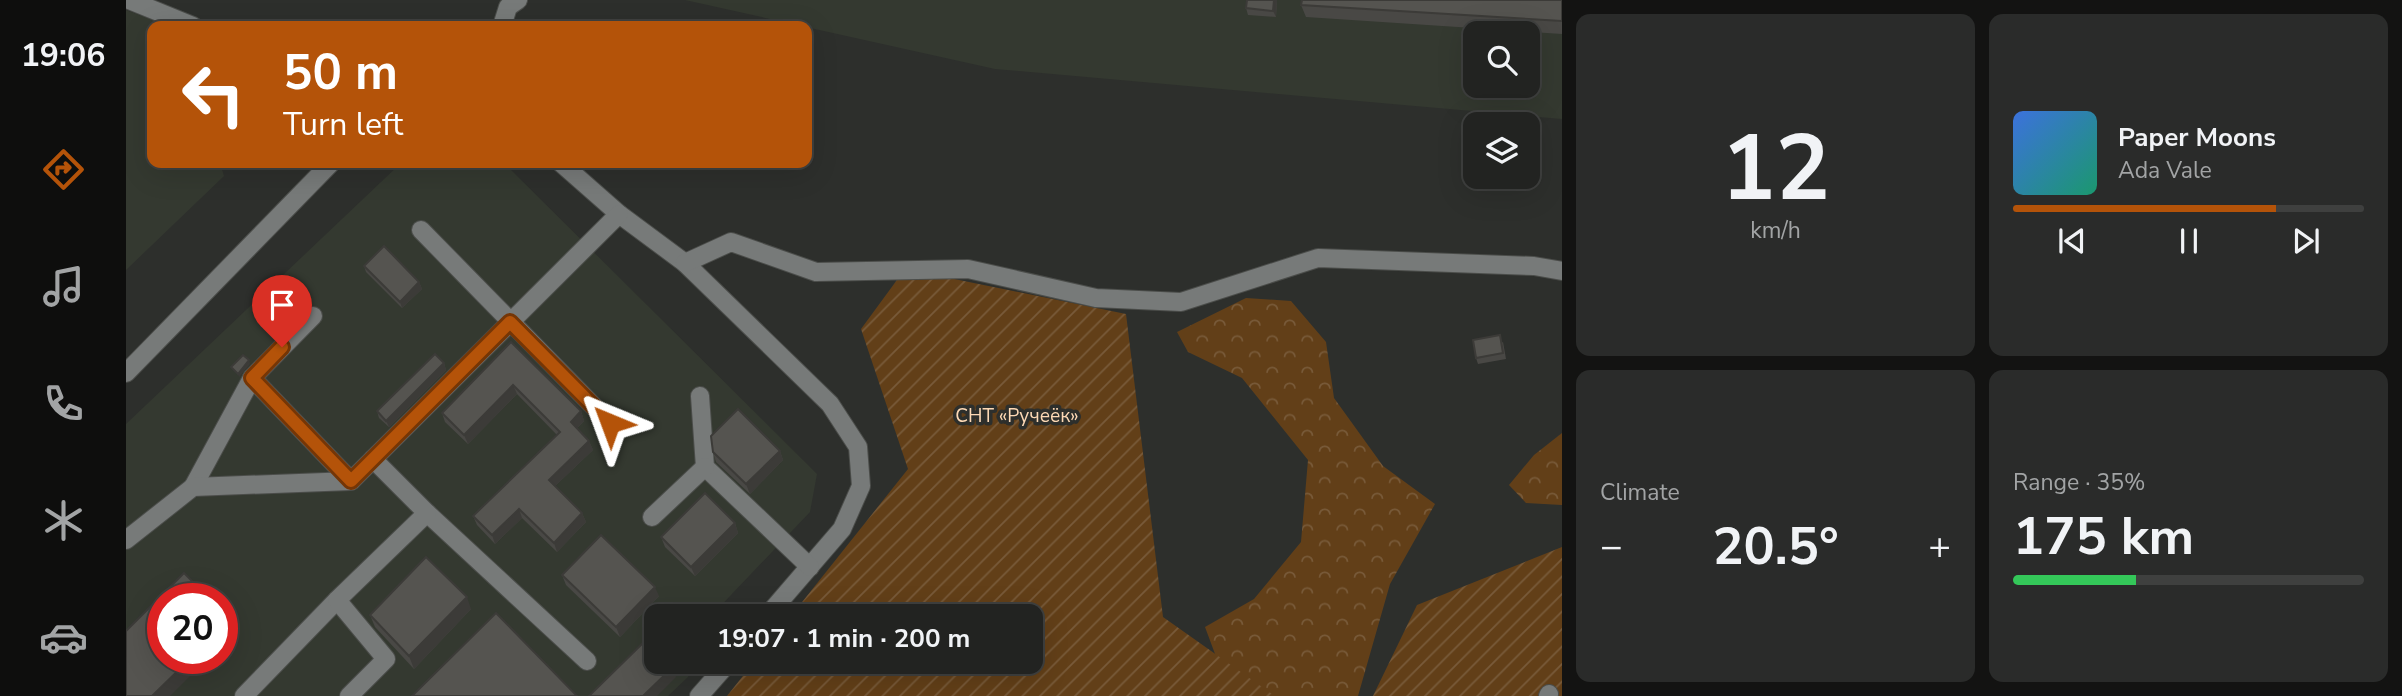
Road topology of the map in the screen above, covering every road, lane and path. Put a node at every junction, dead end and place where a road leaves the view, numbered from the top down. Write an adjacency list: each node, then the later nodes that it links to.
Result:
1 (130, 0): 3 (street)
2 (518, 0): 4 (street)
3 (181, 21)
4 (504, 21)
5 (326, 168): 13 (street)
6 (567, 168): 7 (street)
7 (619, 214): 9 (street); 12 (street)
8 (421, 230): 12 (street)
9 (685, 263): 10 (street); 24 (street)
10 (1562, 271)
11 (313, 316): 14 (street)
12 (510, 322): 16 (street); 17 (street)
13 (126, 373)
14 (252, 378): 19 (street); 20 (street)
15 (700, 396): 18 (street)
16 (610, 423)
17 (373, 459): 19 (street); 21 (street)
18 (705, 467): 22 (street); 24 (street)
19 (351, 481): 20 (street)
20 (193, 487): 23 (street)
21 (427, 513): 25 (street); 27 (street)
22 (652, 517)
23 (126, 540)
24 (810, 567): 26 (street)
25 (337, 600): 29 (street); 30 (street)
26 (778, 604)
27 (587, 661)
28 (718, 674): 31 (street)
29 (244, 696)
30 (349, 696)
31 (699, 696)

